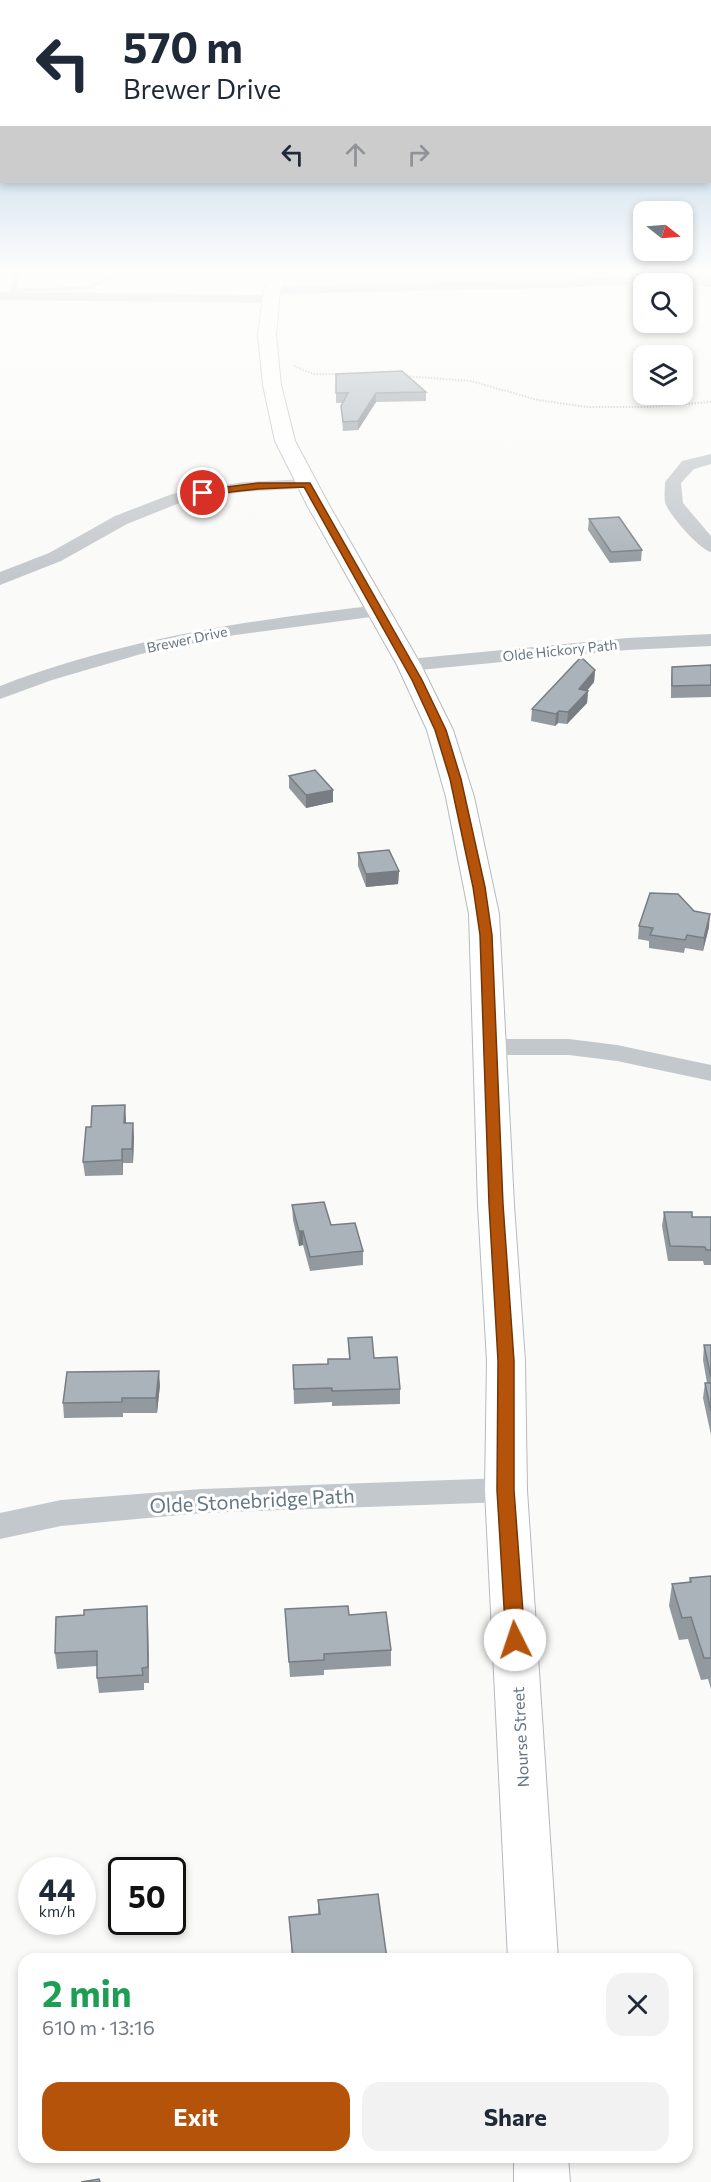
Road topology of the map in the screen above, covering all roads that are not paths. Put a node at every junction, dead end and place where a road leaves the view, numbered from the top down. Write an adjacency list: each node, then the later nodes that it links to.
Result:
1 (272, 373): 3 (main road, Nourse Street)
2 (711, 459): 4 (street)
3 (307, 484): 5 (street); 6 (main road, Nourse Street)
4 (711, 547)
5 (0, 579)
6 (379, 611): 8 (main road, Nourse Street); 9 (street, Brewer Drive)
7 (711, 640): 8 (street, Olde Hickory Path)
8 (409, 665): 10 (main road, Nourse Street)
9 (0, 693)
10 (490, 1047): 11 (street); 12 (main road, Nourse Street)
11 (711, 1072)
12 (506, 1490): 13 (street, Olde Stonebridge Path); 14 (main road, Nourse Street)
13 (0, 1526)
14 (533, 1953)
15 (541, 2163): 16 (main road)
16 (542, 2182)

